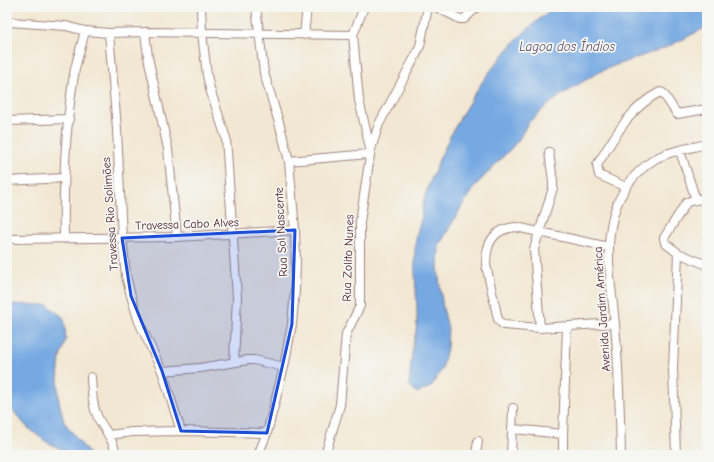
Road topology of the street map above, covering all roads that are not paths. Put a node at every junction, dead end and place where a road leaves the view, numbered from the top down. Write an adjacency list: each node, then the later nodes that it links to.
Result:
1 (201, 7): 12 (street)
2 (256, 7): 13 (street, Rua Sol Nascente)
3 (307, 7): 14 (street)
4 (364, 7): 15 (street)
5 (428, 7): 20 (street)
6 (436, 7): 7 (street)
7 (477, 7)
8 (7, 26): 9 (street)
9 (85, 31): 11 (street); 17 (street)
10 (145, 32): 11 (street); 12 (street); 32 (street)
11 (109, 33): 33 (street, Travessa Rio Solimões)
12 (202, 33): 13 (street); 31 (street)
13 (259, 34): 14 (street); 23 (street, Rua Sol Nascente)
14 (304, 35): 15 (street)
15 (353, 35): 20 (street)
16 (707, 109): 26 (street)
17 (69, 120): 18 (street); 24 (street)
18 (7, 121)
19 (707, 144): 21 (street, Avenida Jardim América)
20 (370, 151): 23 (street); 55 (street, Rua Zolito Nunes)
21 (680, 151): 26 (street, Avenida Jardim América); 28 (street)
22 (549, 152): 30 (street)
23 (289, 161): 29 (street, Rua Sol Nascente)
24 (64, 178): 25 (street); 35 (street)
25 (7, 181)
26 (626, 187): 36 (street, Avenida Jardim América)
27 (707, 198): 28 (street)
28 (696, 200): 37 (street)
29 (295, 230): 31 (street, Travessa Cabo Alves); 43 (street, Rua Sol Nascente)
30 (538, 232): 36 (street); 41 (street); 41 (street)
31 (233, 234): 32 (street, Travessa Cabo Alves); 42 (street)
32 (177, 237): 33 (street, Travessa Cabo Alves)
33 (122, 238): 35 (street, Travessa Cabo Alves); 44 (street, Travessa Rio Solimões)
34 (7, 239): 35 (street, Travessa Cabo Alves)
35 (64, 239)
36 (609, 247): 39 (street, Avenida Jardim América)
37 (678, 252): 38 (street); 60 (street)
38 (707, 265)
39 (615, 323): 40 (street); 59 (street, Avenida Jardim América)
40 (567, 327): 41 (street); 50 (street)
41 (540, 328)
42 (234, 362): 43 (street); 44 (street)
43 (284, 367): 49 (street, Rua Sol Nascente)
44 (162, 371): 48 (street, Travessa Rio Solimões)
45 (91, 377): 51 (street)
46 (513, 408): 47 (street)
47 (513, 428): 50 (street); 57 (street)
48 (181, 431): 49 (street); 51 (street)
49 (267, 433): 54 (street, Rua Sol Nascente)
50 (563, 434): 58 (street)
51 (109, 435): 53 (street)
52 (478, 441): 56 (street)
53 (116, 455)
54 (258, 455)
55 (325, 455)
56 (476, 455)
57 (511, 455)
58 (563, 455)
59 (621, 455)
60 (677, 455)

